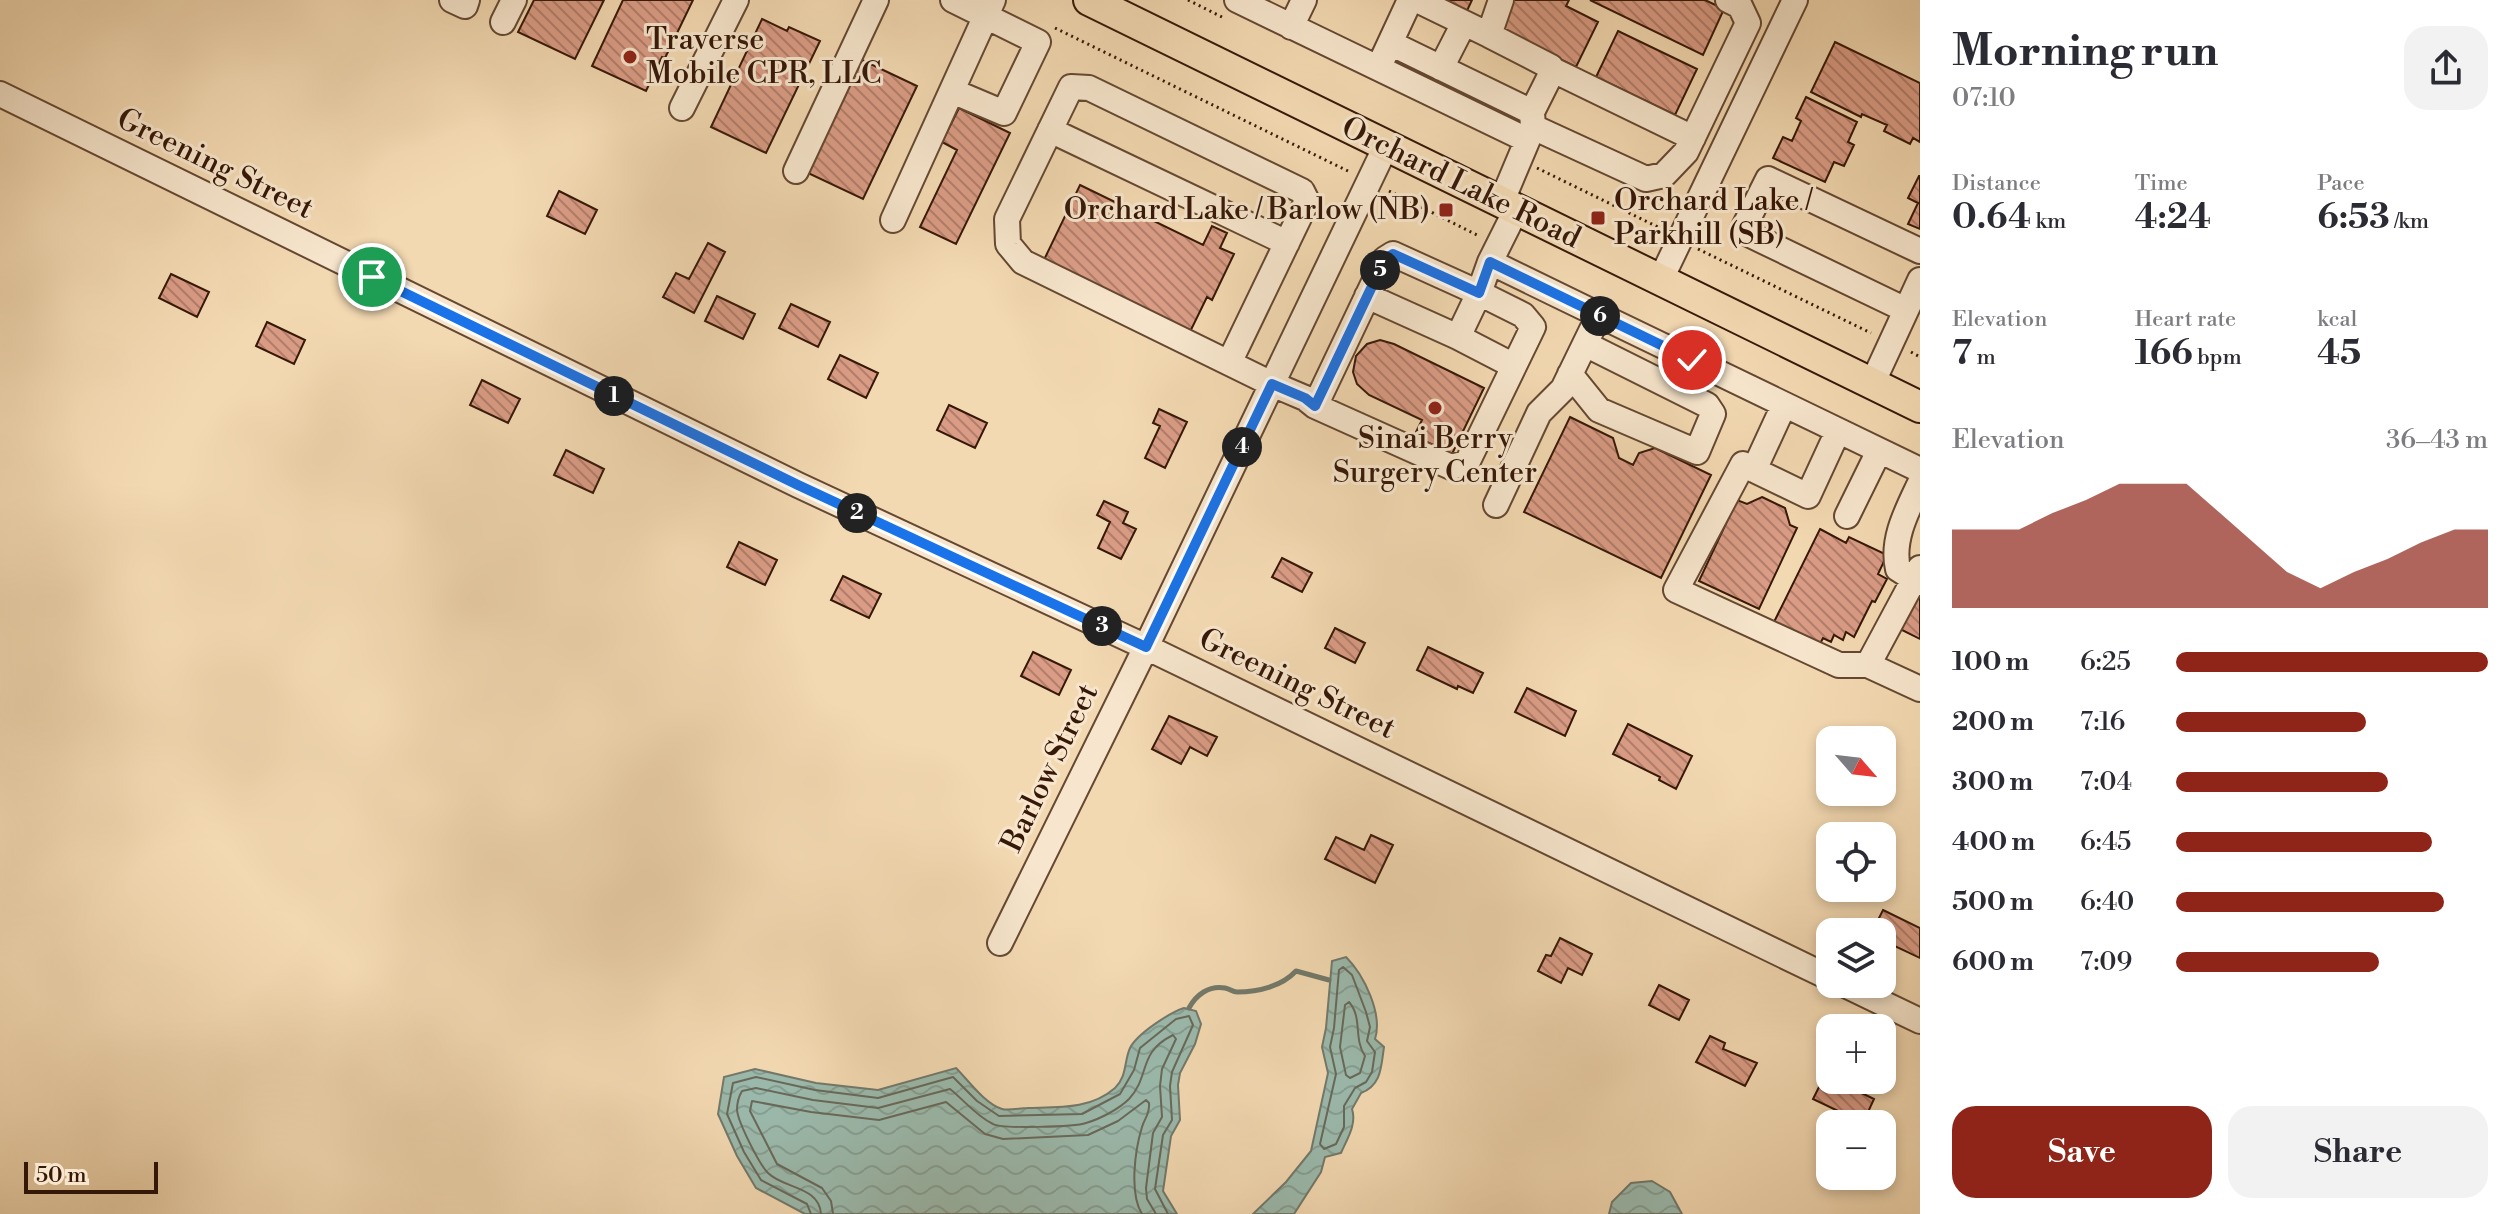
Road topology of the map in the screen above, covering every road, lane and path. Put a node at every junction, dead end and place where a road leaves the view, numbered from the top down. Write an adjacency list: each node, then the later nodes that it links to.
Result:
1 (452, 0): 2 (street)
2 (467, 0)
3 (736, 0): 26 (street)
4 (876, 0): 31 (street)
5 (953, 0): 14 (street)
6 (1188, 0): 15 (path)
7 (1304, 0): 17 (street)
8 (1410, 0): 20 (street)
9 (1417, 0): 16 (street)
10 (1501, 0): 19 (street)
11 (1728, 0): 29 (street)
12 (1795, 0): 35 (street)
13 (1107, 4): 30 (main road, Orchard Lake Road)
14 (990, 8): 24 (street); 24 (street)
15 (1235, 11): 17 (street)
16 (1464, 23): 19 (street); 22 (street)
17 (1291, 27): 21 (street)
18 (1055, 28): 32 (path)
19 (1489, 35): 23 (street)
20 (1390, 43): 21 (street); 22 (street)
21 (1378, 68): 28 (street)
22 (1441, 68): 28 (street)
23 (1553, 70): 28 (street); 29 (street)
24 (952, 91): 34 (street)
25 (0, 94): 65 (street, Greening Street)
26 (682, 108)
27 (1050, 130): 36 (street); 36 (street); 49 (street)
28 (1527, 135): 29 (street); 33 (street); 35 (path)
29 (1693, 138)
30 (1386, 146): 32 (street, Barlow Street); 33 (main road, Orchard Lake Road)
31 (796, 171)
32 (1369, 181): 38 (path); 52 (street, Barlow Street)
33 (1509, 206): 38 (street); 40 (main road, Orchard Lake Road)
34 (893, 220)
35 (1680, 240): 40 (street); 46 (path)
36 (1287, 243): 49 (street)
37 (1920, 251): 43 (street)
38 (1494, 254): 41 (street); 44 (street)
39 (1920, 280): 43 (street)
40 (1660, 281): 53 (main road, Orchard Lake Road)
41 (1479, 293): 42 (street); 45 (street); 50 (street)
42 (1367, 296): 45 (street); 55 (street)
43 (1906, 310): 46 (street)
44 (1599, 315): 47 (street); 54 (street)
45 (1458, 337): 50 (street)
46 (1891, 343): 48 (path); 53 (street)
47 (1585, 344): 51 (street); 51 (street)
48 (1920, 357)
49 (1229, 363): 52 (street)
50 (1514, 366): 55 (street)
51 (1570, 374): 62 (street)
52 (1272, 384): 55 (street); 65 (street, Barlow Street)
53 (1872, 384): 56 (main road, Orchard Lake Road)
54 (1784, 405): 57 (street); 59 (street)
55 (1315, 406)
56 (1920, 407)
57 (1838, 431): 58 (street); 59 (street)
58 (1879, 451): 60 (street); 63 (street)
59 (1754, 470): 66 (street)
60 (1920, 470)
61 (1920, 483): 64 (street)
62 (1496, 505)
63 (1847, 516)
64 (1918, 576): 66 (street)
65 (1146, 647): 68 (street, Barlow Street); 69 (street, Greening Street)
66 (1868, 665): 67 (street)
67 (1920, 689)
68 (1000, 943)
69 (1816, 971)
70 (1872, 998): 71 (street)
71 (1920, 1021)

